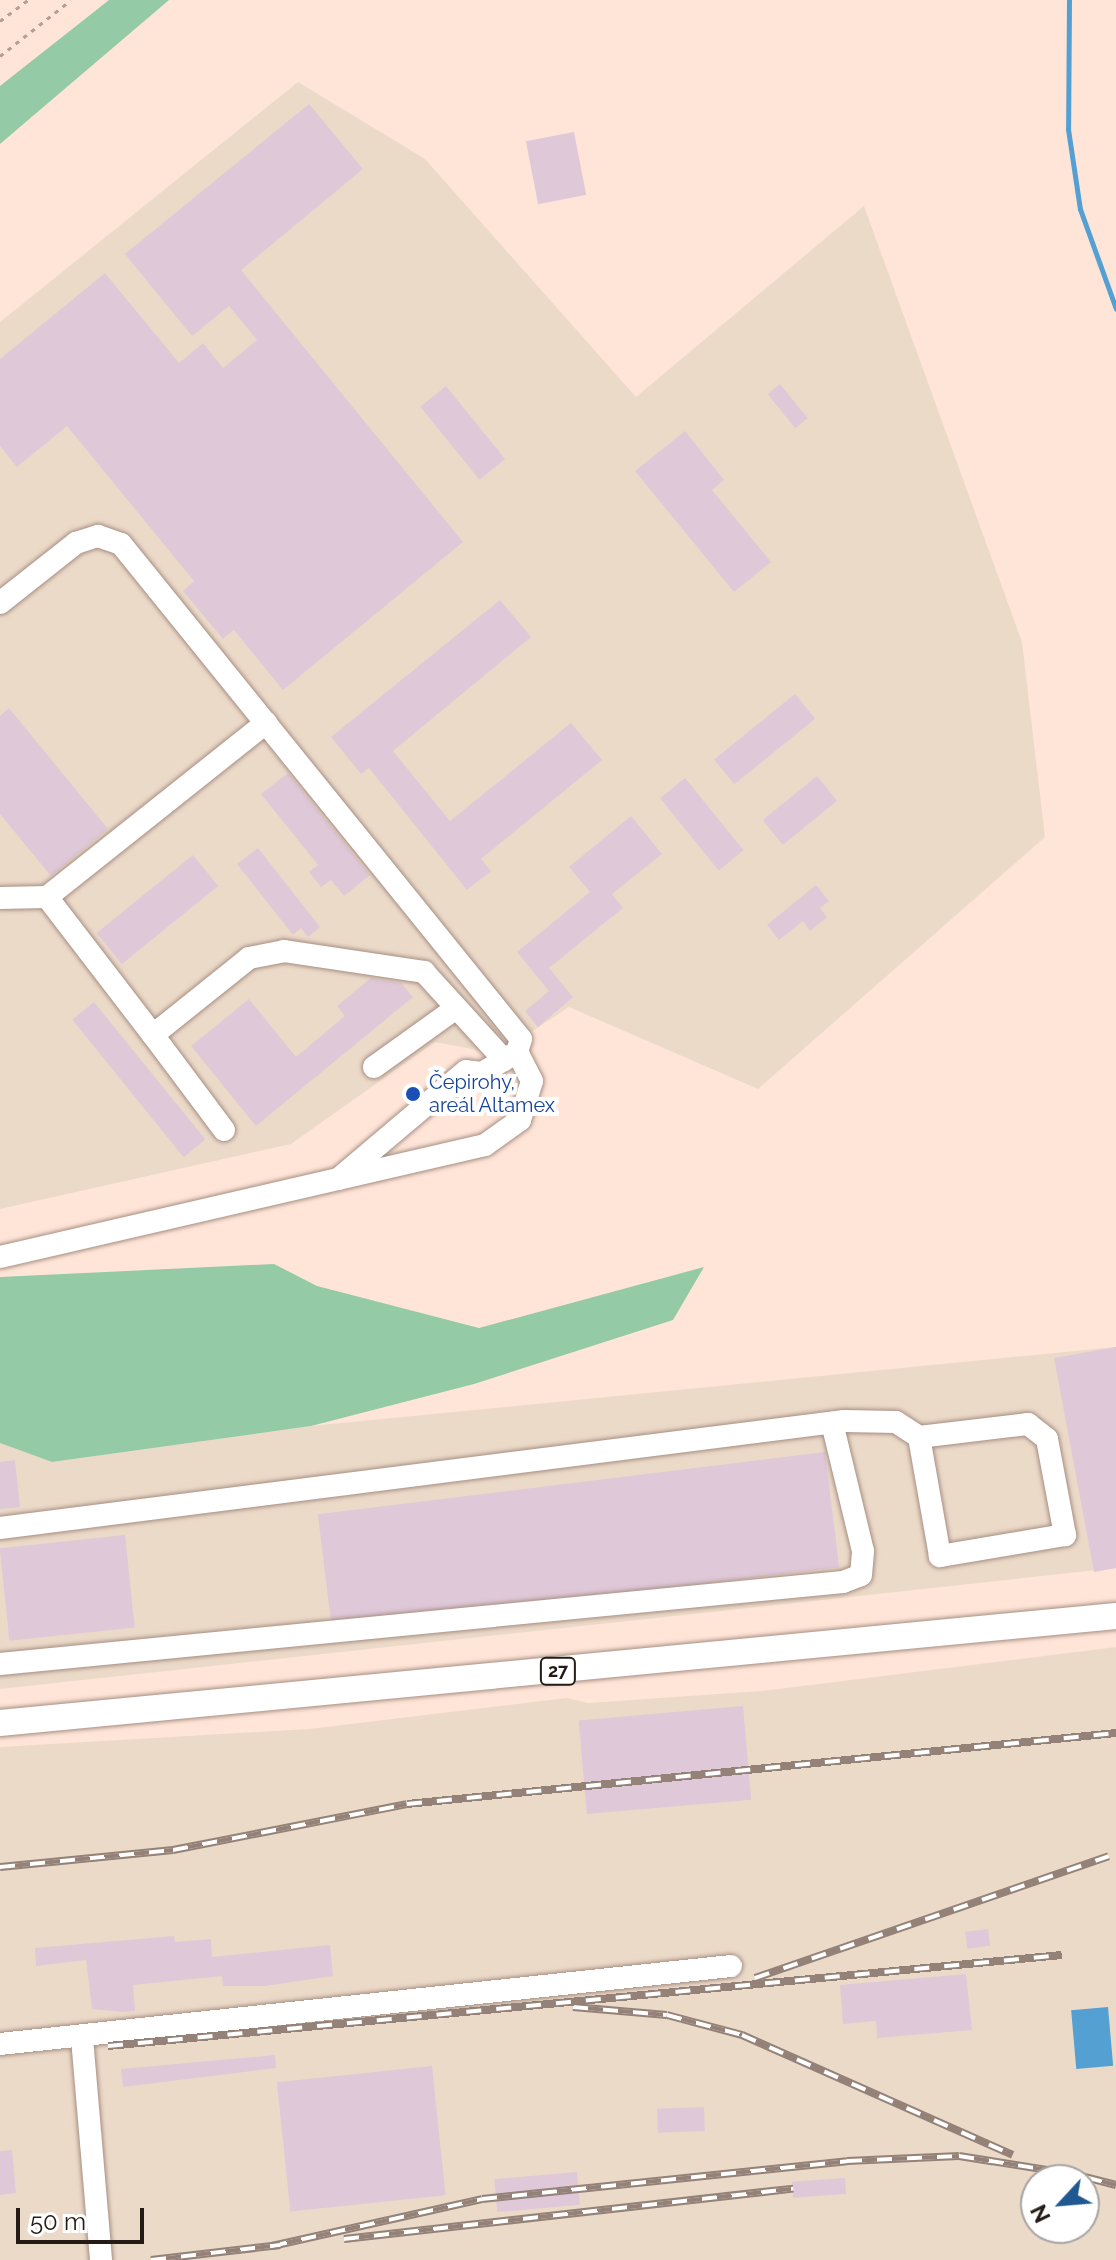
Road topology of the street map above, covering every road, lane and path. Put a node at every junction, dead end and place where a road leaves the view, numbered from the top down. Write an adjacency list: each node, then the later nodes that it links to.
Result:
1 (28, 0): 3 (path)
2 (71, 0): 4 (path)
3 (0, 21)
4 (0, 56)
5 (0, 603): 6 (lane)
6 (266, 723): 7 (lane); 11 (lane)
7 (47, 897): 8 (lane); 10 (lane)
8 (0, 898)
9 (456, 1008): 10 (lane); 11 (lane); 12 (lane)
10 (153, 1035): 13 (lane)
11 (510, 1056): 14 (lane); 14 (lane)
12 (374, 1067)
13 (224, 1130)
14 (338, 1179): 15 (lane)
15 (0, 1257)
16 (832, 1423): 17 (lane); 18 (lane); 20 (lane)
17 (919, 1437): 17 (lane)
18 (0, 1528)
19 (1116, 1616): 21 (main road, 27)
20 (0, 1664)
21 (0, 1723)
22 (731, 1966): 23 (lane)
23 (82, 2038): 24 (lane); 25 (lane)
24 (0, 2044)
25 (101, 2260)

